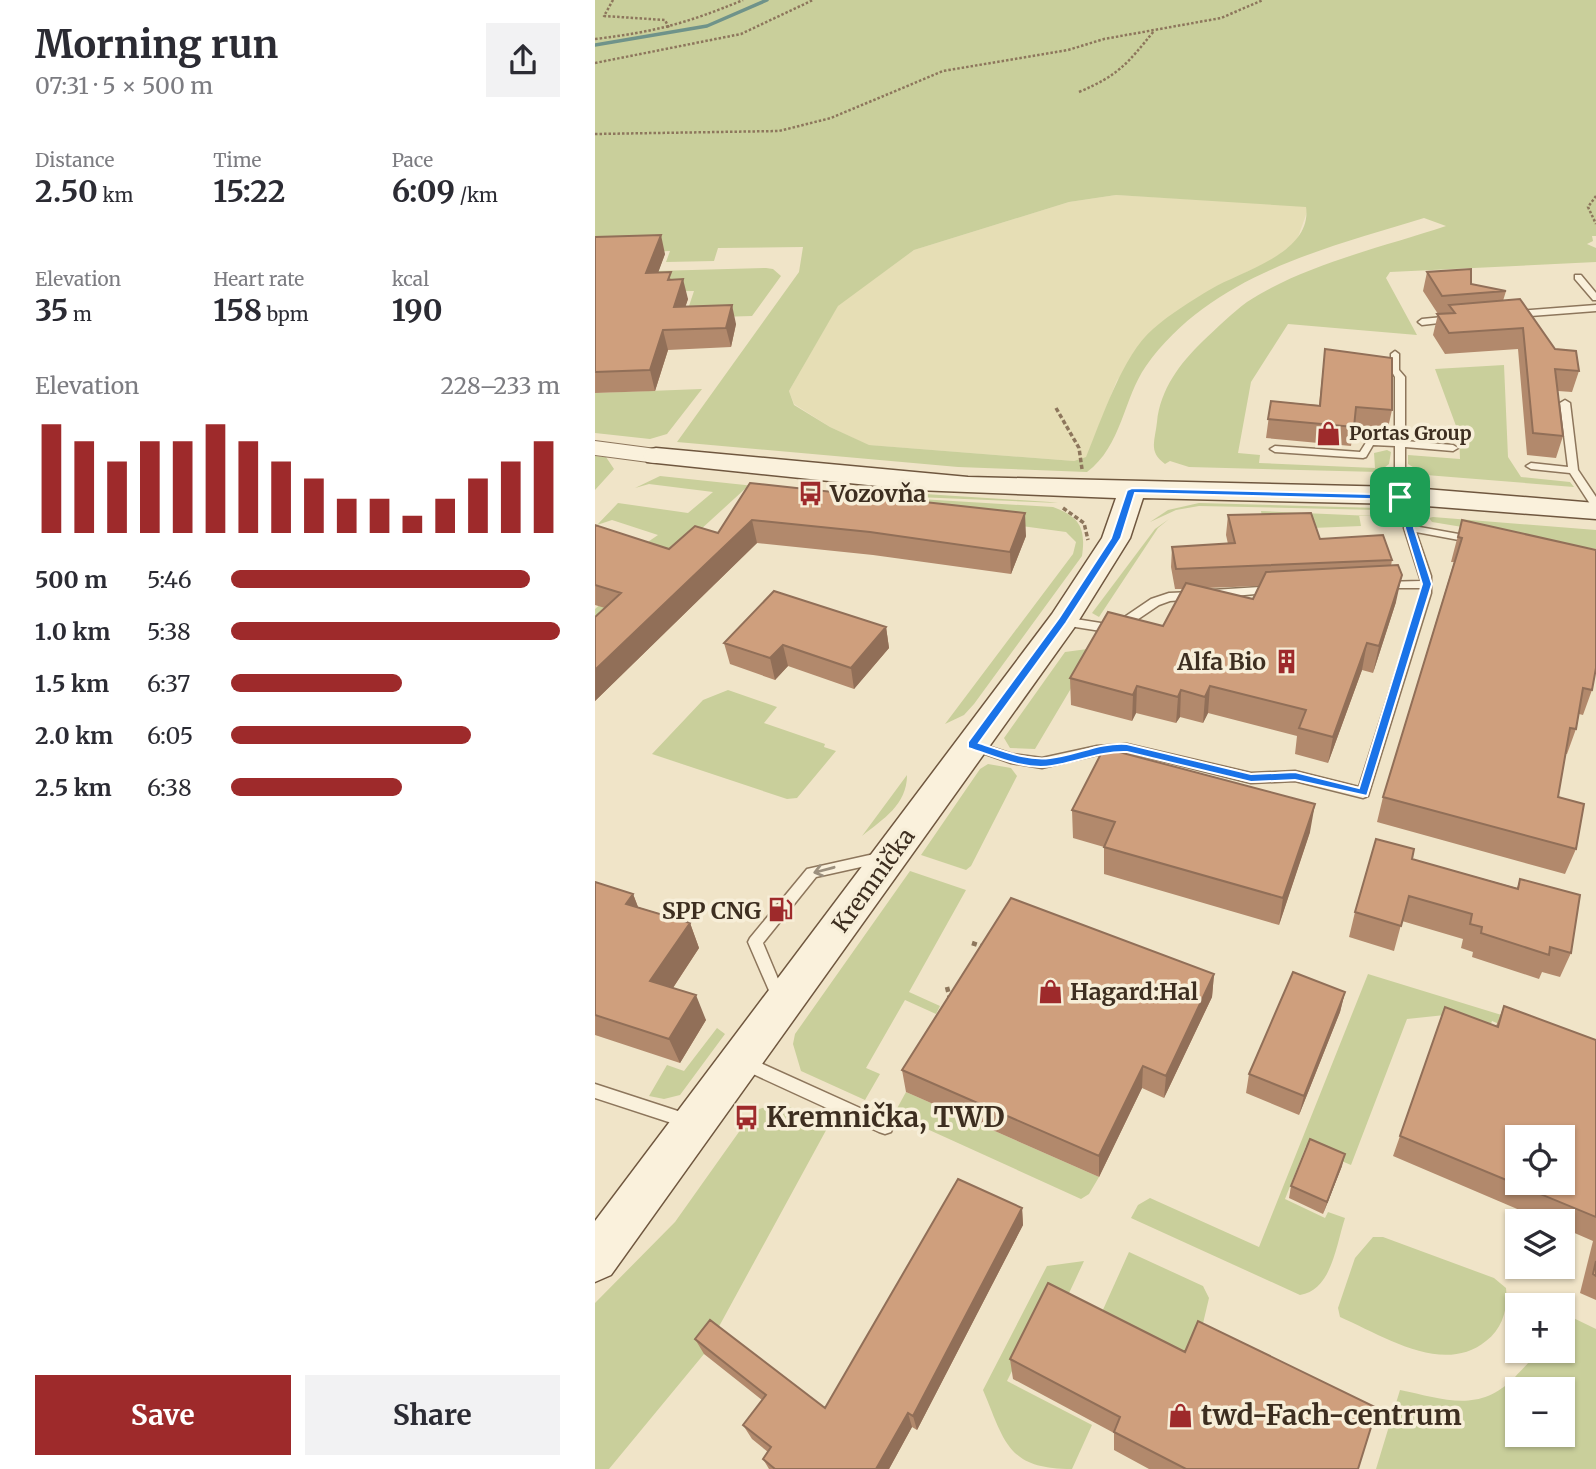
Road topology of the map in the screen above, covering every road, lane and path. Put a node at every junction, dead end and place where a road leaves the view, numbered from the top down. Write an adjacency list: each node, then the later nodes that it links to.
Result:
1 (613, 0): 5 (path)
2 (743, 0): 5 (path)
3 (813, 0): 8 (path)
4 (1263, 0): 6 (path)
5 (669, 28): 7 (path)
6 (1154, 30): 9 (path); 10 (path)
7 (595, 40)
8 (595, 63)
9 (1079, 92)
10 (595, 134)
11 (1596, 196): 12 (path)
12 (1596, 224)
13 (1578, 276): 14 (lane)
14 (1596, 298)
15 (1596, 308): 16 (lane)
16 (1499, 316)
17 (1457, 319): 18 (lane)
18 (1422, 321)
19 (1395, 354): 22 (lane)
20 (1565, 403): 28 (lane)
21 (1056, 408): 29 (path)
22 (1398, 443): 24 (lane); 25 (lane); 31 (lane)
23 (595, 448): 26 (street)
24 (1453, 448)
25 (1275, 449)
26 (656, 456): 29 (main road)
27 (1531, 466): 28 (lane)
28 (1573, 470): 32 (lane)
29 (1089, 490): 30 (main road)
30 (1132, 490): 31 (main road); 41 (main road, Kremnička)
31 (1405, 497): 34 (main road); 35 (lane)
32 (1596, 505)
33 (1067, 509): 37 (path)
34 (1596, 511)
35 (1410, 530): 36 (lane); 38 (lane)
36 (1483, 541)
37 (1087, 550)
38 (1427, 584): 39 (lane); 42 (lane)
39 (1376, 586)
40 (1286, 590): 41 (lane)
41 (1063, 621): 42 (main road, Kremnička)
42 (972, 745): 43 (main road, Kremnička)
43 (891, 856): 47 (main road, Kremnička); 47 (lane, one-way to 47)
44 (972, 943): 45 (path)
45 (994, 951)
46 (947, 987): 48 (path)
47 (781, 1005): 49 (main road, Kremnička)
48 (947, 1006)
49 (740, 1061): 51 (main road, Kremnička); 52 (lane)
50 (595, 1091): 51 (lane)
51 (694, 1124): 53 (main road, Kremnička)
52 (885, 1127)
53 (595, 1259)

